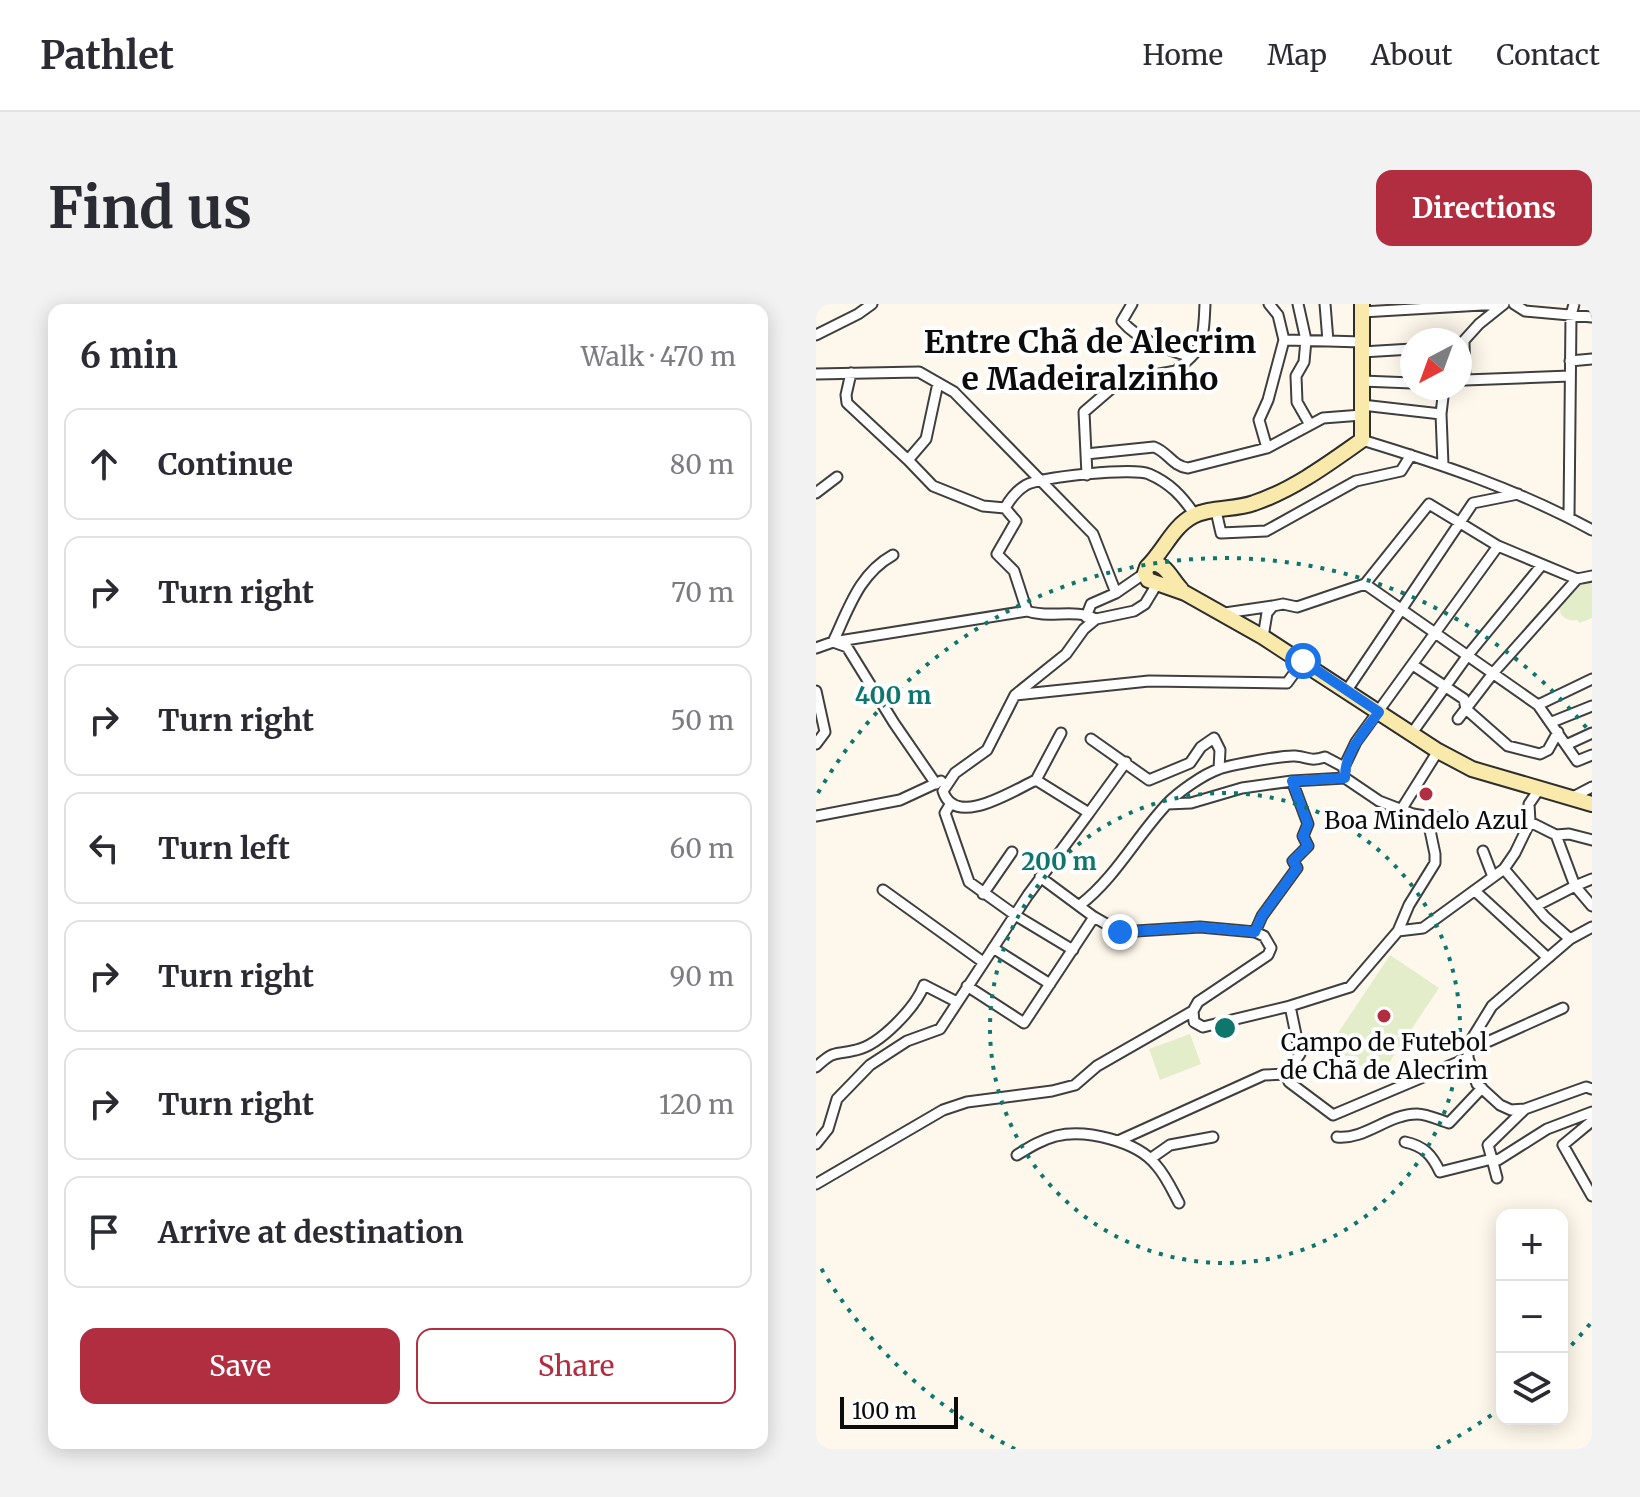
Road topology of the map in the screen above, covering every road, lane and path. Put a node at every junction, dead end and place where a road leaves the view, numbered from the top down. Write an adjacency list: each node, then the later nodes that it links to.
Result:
1 (872, 304): 15 (street)
2 (1132, 304): 21 (street)
3 (1205, 304): 21 (street)
4 (1269, 304): 16 (street)
5 (1298, 304): 17 (street)
6 (1325, 304): 18 (street)
7 (1490, 304): 8 (street); 11 (street)
8 (1502, 304): 14 (street)
9 (1514, 304): 12 (street)
10 (1574, 304): 12 (street)
11 (1362, 308): 19 (street)
12 (1571, 315): 13 (street); 23 (street)
13 (1592, 317)
14 (1472, 332)
15 (816, 335)
16 (1284, 340): 17 (street); 36 (street)
17 (1306, 340): 18 (street); 34 (street)
18 (1328, 341): 19 (street)
19 (1362, 347): 20 (street); 28 (street)
20 (1400, 349)
21 (1191, 357): 37 (street)
22 (1592, 359): 23 (street)
23 (1570, 361): 26 (street)
24 (851, 373): 25 (street); 29 (street); 39 (street)
25 (816, 374)
26 (1570, 376): 27 (street); 49 (street)
27 (1472, 380)
28 (1362, 381): 30 (street); 32 (street)
29 (938, 383): 39 (street); 43 (street)
30 (1400, 383)
31 (1443, 400): 33 (street)
32 (1362, 410): 33 (street); 34 (street); 35 (street)
33 (1441, 414): 40 (street)
34 (1309, 423): 36 (street)
35 (1362, 440): 38 (street); 47 (street)
36 (1267, 448): 37 (street)
37 (1086, 454): 41 (street)
38 (1411, 455): 40 (street); 47 (street)
39 (908, 460): 46 (street)
40 (1443, 465): 45 (street)
41 (1087, 475): 43 (street); 48 (street)
42 (837, 477): 44 (street)
43 (1041, 481): 46 (street); 59 (street)
44 (816, 493)
45 (1518, 494): 49 (street); 50 (street)
46 (1005, 508): 62 (street)
47 (1216, 511): 48 (street)
48 (1195, 515): 55 (street)
49 (1569, 517): 51 (street)
50 (1459, 524): 52 (street); 58 (street); 61 (street)
51 (1592, 530)
52 (1498, 546): 54 (street); 65 (street)
53 (893, 555): 67 (street)
54 (1541, 566): 57 (street); 69 (street)
55 (1157, 574): 59 (street); 63 (street); 64 (street)
56 (1592, 576): 57 (street)
57 (1577, 579): 72 (street)
58 (1365, 584): 60 (street); 61 (street)
59 (1116, 593): 64 (street)
60 (1273, 606): 63 (street); 66 (street)
61 (1400, 608): 65 (street); 75 (street)
62 (1027, 611): 64 (street); 67 (street)
63 (1222, 613): 66 (street)
64 (1091, 617): 77 (street)
65 (1434, 634): 69 (street); 71 (street)
66 (1263, 637): 70 (street)
67 (833, 642): 68 (street); 99 (street)
68 (816, 648)
69 (1468, 655): 72 (street); 74 (street)
70 (1303, 661): 75 (street); 77 (street)
71 (1413, 665): 74 (street); 81 (street)
72 (1494, 672): 78 (street); 80 (street)
73 (1592, 679): 78 (street)
74 (1446, 685): 80 (street); 86 (street)
75 (1347, 690): 81 (street)
76 (816, 691): 89 (street)
77 (1015, 695): 95 (street)
78 (1538, 705): 83 (street)
79 (1592, 706): 83 (street)
80 (1466, 709): 82 (street); 84 (street)
81 (1379, 712): 86 (street); 96 (street)
82 (1458, 719)
83 (1552, 722): 84 (street)
84 (1558, 732): 90 (street)
85 (1061, 733): 97 (street)
86 (1412, 733): 91 (street)
87 (1592, 733): 90 (street)
88 (1091, 739): 93 (street)
89 (816, 744)
90 (1566, 745): 92 (street)
91 (1438, 751): 101 (street); 106 (street)
92 (1592, 755)
93 (1126, 762): 94 (street); 107 (street)
94 (1219, 769): 96 (street); 104 (street)
95 (955, 773): 99 (street); 103 (street)
96 (1344, 773): 98 (street); 106 (street)
97 (1036, 780): 103 (street); 107 (street)
98 (1292, 781): 104 (street); 131 (street)
99 (936, 784): 108 (street)
100 (1592, 787): 102 (street)
101 (1540, 788): 102 (street); 111 (street)
102 (1571, 798): 105 (street)
103 (951, 803): 123 (street)
104 (1167, 804): 124 (street)
105 (1592, 804)
106 (1401, 810): 109 (street)
107 (1089, 813): 117 (street)
108 (816, 816)
109 (1427, 816): 110 (street); 130 (street)
110 (1455, 817)
111 (1530, 822): 112 (street); 116 (street)
112 (1556, 835): 113 (street); 120 (street)
113 (1592, 840)
114 (1483, 851): 118 (street)
115 (1012, 852): 123 (street)
116 (1504, 869): 118 (street); 125 (street)
117 (1040, 877): 124 (street); 127 (street)
118 (1493, 877): 122 (street)
119 (1592, 879): 120 (street)
120 (1575, 886): 125 (street); 126 (street)
121 (883, 890): 136 (street)
122 (1475, 891): 130 (street); 135 (street)
123 (983, 894): 127 (street)
124 (1080, 905): 128 (street)
125 (1536, 906): 132 (street)
126 (1592, 906)
127 (1015, 915): 133 (street); 134 (street)
128 (1094, 917): 131 (street); 134 (street)
129 (1592, 927): 132 (street)
130 (1398, 931): 140 (street)
131 (1255, 932): 142 (street)
132 (1570, 939): 135 (street)
133 (993, 948): 136 (street); 137 (street)
134 (1073, 950): 137 (street)
135 (1548, 958): 143 (street)
136 (983, 962): 138 (street)
137 (1050, 984): 138 (street)
138 (967, 986): 139 (street)
139 (957, 1002): 145 (street); 156 (street)
140 (1290, 1006): 142 (street); 146 (street)
141 (1563, 1008): 143 (street)
142 (1193, 1011): 161 (street)
143 (1468, 1045): 144 (street)
144 (1468, 1058): 146 (street); 147 (street)
145 (816, 1067)
146 (1286, 1074): 154 (street)
147 (1482, 1088): 149 (street); 153 (street)
148 (1592, 1089): 149 (street)
149 (1525, 1109): 159 (street)
150 (1592, 1112): 159 (street)
151 (1592, 1121): 162 (street)
152 (1213, 1137): 158 (street)
153 (1337, 1137)
154 (1118, 1141): 157 (street); 158 (street)
155 (1405, 1142): 159 (street)
156 (816, 1144)
157 (1017, 1155)
158 (1150, 1159): 163 (street)
159 (1492, 1159): 160 (street)
160 (1497, 1178)
161 (816, 1184)
162 (1592, 1196)
163 (1179, 1203)

